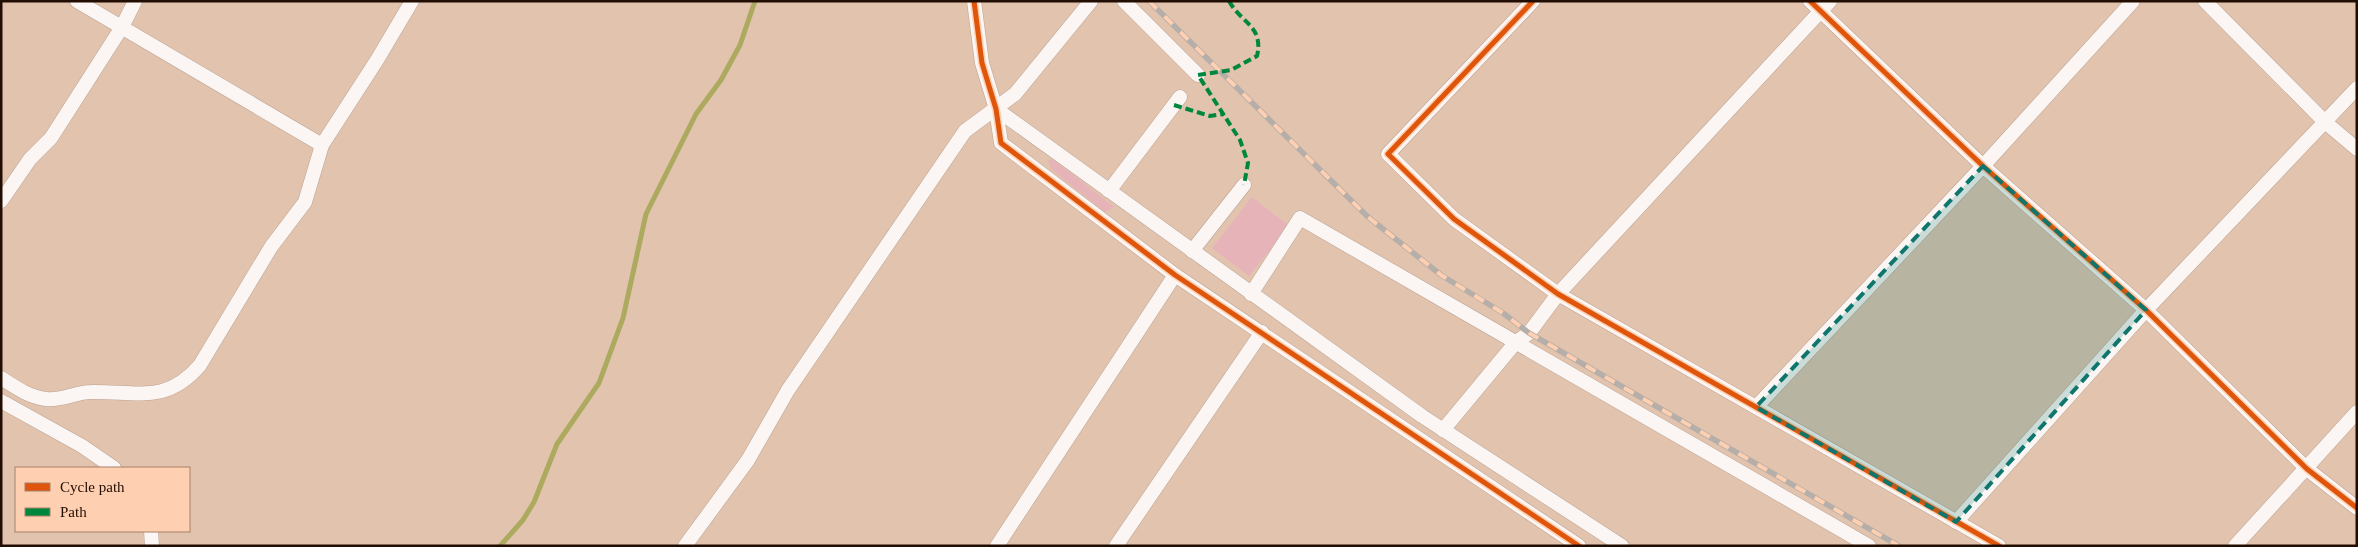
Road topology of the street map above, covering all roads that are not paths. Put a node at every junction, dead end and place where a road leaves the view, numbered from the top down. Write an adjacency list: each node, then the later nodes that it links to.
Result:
1 (77, 1): 12 (street)
2 (135, 1): 12 (street)
3 (412, 1): 18 (street)
4 (974, 1): 16 (street)
5 (1091, 1): 16 (street)
6 (1124, 1): 13 (street)
7 (1533, 1): 27 (street)
8 (1810, 1): 11 (street)
9 (2133, 1): 20 (street)
10 (2205, 1): 17 (street)
11 (1826, 6): 20 (street); 27 (street)
12 (122, 27): 18 (street); 23 (street)
13 (1198, 75)
14 (2357, 88): 17 (street)
15 (1180, 96): 22 (street)
16 (996, 109): 22 (street); 25 (street); 41 (street)
17 (2325, 122): 19 (street); 28 (street)
18 (322, 145): 31 (street)
19 (2357, 149)
20 (1983, 166): 28 (street); 33 (street)
21 (1244, 185): 24 (street)
22 (1109, 191): 24 (street)
23 (1, 201)
24 (1192, 251): 26 (street)
25 (1175, 275): 29 (street); 43 (street)
26 (1251, 294): 30 (street); 35 (street)
27 (1558, 294): 30 (street); 33 (street)
28 (2146, 310): 37 (street); 39 (street)
29 (1262, 332): 44 (street); 45 (street)
30 (1516, 342): 35 (street); 47 (street)
31 (1, 378)
32 (1, 401): 36 (street)
33 (1756, 407): 39 (street)
34 (2357, 412): 37 (street)
35 (1443, 430): 46 (street)
36 (113, 467)
37 (2307, 469): 38 (street); 49 (street)
38 (2357, 508)
39 (1956, 522): 48 (street)
40 (151, 532): 42 (street)
41 (692, 543)
42 (152, 546)
43 (997, 546)
44 (1116, 546)
45 (1579, 546)
46 (1622, 546)
47 (1870, 546)
48 (1999, 546)
49 (2235, 546)

